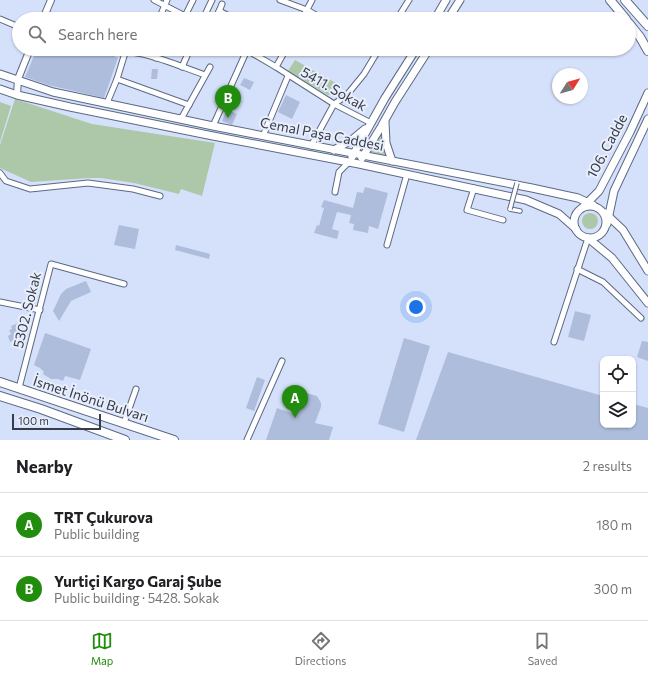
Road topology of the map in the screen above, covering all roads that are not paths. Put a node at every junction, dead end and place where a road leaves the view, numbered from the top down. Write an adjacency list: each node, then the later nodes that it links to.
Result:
1 (51, 0): 17 (street)
2 (154, 0): 14 (street)
3 (167, 0): 14 (street)
4 (194, 0): 20 (street)
5 (212, 0): 21 (street)
6 (280, 0): 16 (street)
7 (312, 0): 16 (street)
8 (446, 0): 25 (main road)
9 (610, 0): 27 (main road)
10 (625, 0): 29 (main road)
11 (406, 1): 24 (street)
12 (459, 1): 26 (main road)
13 (222, 4): 15 (street)
14 (164, 5): 18 (street); 19 (street)
15 (219, 10): 22 (street)
16 (307, 10): 23 (street)
17 (46, 12)
18 (163, 12)
19 (178, 12)
20 (188, 12)
21 (206, 12)
22 (223, 12)
23 (311, 12)
24 (400, 12)
25 (438, 12)
26 (452, 12)
27 (620, 12)
28 (636, 12): 32 (main road)
29 (636, 12)
30 (0, 19): 31 (street)
31 (12, 24)
32 (648, 26)
33 (636, 32): 34 (main road)
34 (648, 51): 45 (main road)
35 (27, 56): 53 (street)
36 (124, 56): 54 (street)
37 (149, 56): 46 (street)
38 (187, 56): 47 (street)
39 (247, 56): 65 (street)
40 (259, 56): 49 (street, 5411. Sokak)
41 (282, 56): 49 (street)
42 (374, 56): 59 (street)
43 (412, 56): 64 (main road)
44 (425, 56): 63 (main road)
45 (648, 56)
46 (156, 58): 47 (street)
47 (182, 67): 51 (street)
48 (210, 67): 51 (street)
49 (276, 67): 52 (street, 5411. Sokak)
50 (0, 74): 53 (main road, Cemal Paşa Caddesi)
51 (205, 75): 60 (street)
52 (288, 76): 59 (street, 5411. Sokak); 66 (street)
53 (18, 79): 57 (street); 58 (main road, Cemal Paşa Caddesi)
54 (117, 79): 58 (street); 60 (street)
55 (0, 89): 57 (main road, Cemal Paşa Caddesi)
56 (648, 93): 80 (main road, 106. Cadde)
57 (17, 95): 72 (main road, Cemal Paşa Caddesi)
58 (106, 103): 61 (main road, Cemal Paşa Caddesi)
59 (334, 104): 64 (street, 5411. Sokak); 67 (street)
60 (189, 105): 61 (street)
61 (181, 119): 65 (main road, Cemal Paşa Caddesi)
62 (648, 119): 83 (main road, 106. Cadde)
63 (385, 121): 70 (main road); 71 (main road)
64 (370, 125): 68 (main road); 69 (main road)
65 (213, 126): 66 (main road, Cemal Paşa Caddesi)
66 (263, 136): 67 (main road, Cemal Paşa Caddesi)
67 (311, 146): 68 (main road, Cemal Paşa Caddesi)
68 (334, 150): 69 (main road, Cemal Paşa Caddesi)
69 (353, 154): 70 (main road, Cemal Paşa Caddesi); 72 (main road)
70 (364, 155): 71 (main road, Cemal Paşa Caddesi); 73 (main road)
71 (392, 161): 76 (main road, Cemal Paşa Caddesi)
72 (350, 162): 73 (main road, Cemal Paşa Caddesi); 78 (street)
73 (359, 164): 75 (main road, Cemal Paşa Caddesi)
74 (0, 173): 79 (street)
75 (407, 174): 77 (main road, Cemal Paşa Caddesi); 86 (street)
76 (527, 187): 80 (main road, Cemal Paşa Caddesi); 81 (street, bridge)
77 (474, 188): 82 (street); 84 (main road, Cemal Paşa Caddesi)
78 (335, 192)
79 (160, 196)
80 (588, 205): 83 (main road); 84 (main road)
81 (520, 211)
82 (503, 220)
83 (607, 220): 85 (main road); 88 (main road)
84 (576, 229): 85 (main road)
85 (588, 238): 87 (street); 91 (main road)
86 (387, 245)
87 (577, 269): 93 (street); 94 (street)
88 (648, 271)
89 (124, 284): 92 (street, 5302. Sokak)
90 (0, 302): 92 (street)
91 (648, 303)
92 (40, 310): 97 (street, 5302. Sokak)
93 (641, 318)
94 (554, 342)
95 (282, 361): 103 (street)
96 (0, 382): 97 (main road, İsmet İnönü Bulvarı)
97 (19, 388): 100 (main road, İsmet İnönü Bulvarı)
98 (136, 389): 100 (street)
99 (0, 396): 101 (main road, İsmet İnönü Bulvarı)
100 (124, 423): 102 (main road, İsmet İnönü Bulvarı)
101 (125, 440)
102 (174, 440)
103 (247, 440)

